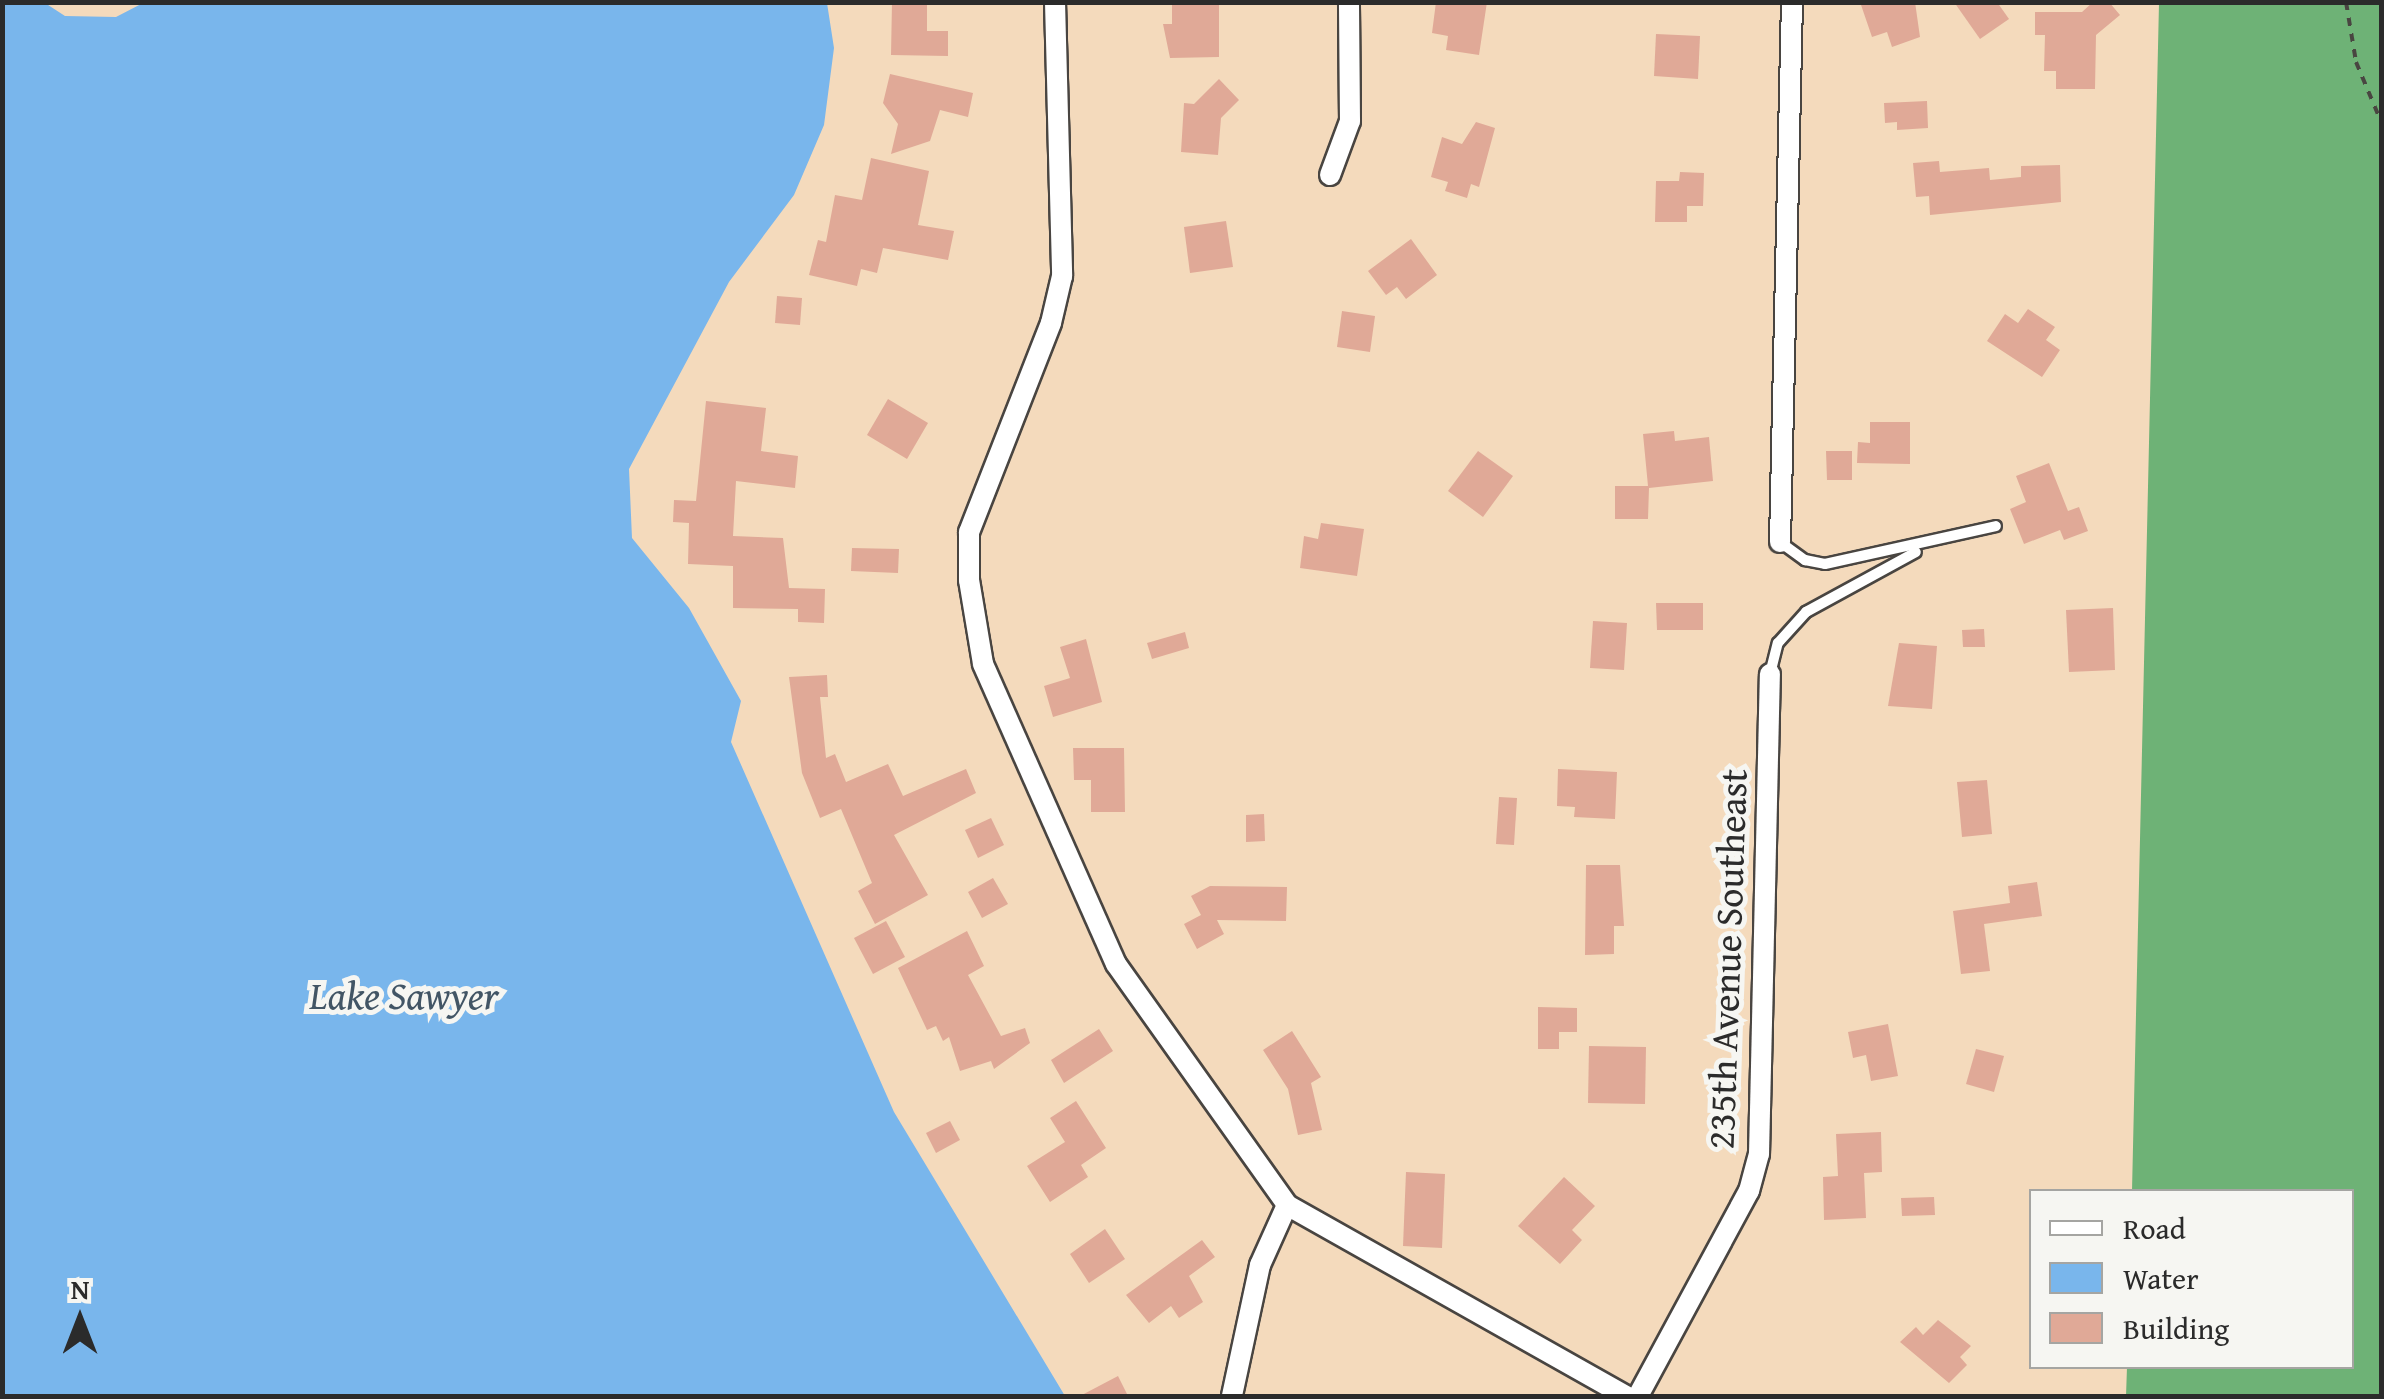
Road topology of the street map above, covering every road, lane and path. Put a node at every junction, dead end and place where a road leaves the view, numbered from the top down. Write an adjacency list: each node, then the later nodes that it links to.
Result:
1 (1055, 2): 11 (street)
2 (1349, 2): 6 (street)
3 (1792, 2): 8 (street)
4 (2346, 2): 5 (path)
5 (2382, 124)
6 (1330, 175)
7 (1996, 526): 9 (lane)
8 (1780, 542): 9 (lane)
9 (1936, 542): 10 (lane)
10 (1770, 674): 14 (street, 235th Avenue Southeast)
11 (1288, 1205): 12 (street); 13 (street)
12 (1232, 1396)
13 (1626, 1396)
14 (1638, 1396)

